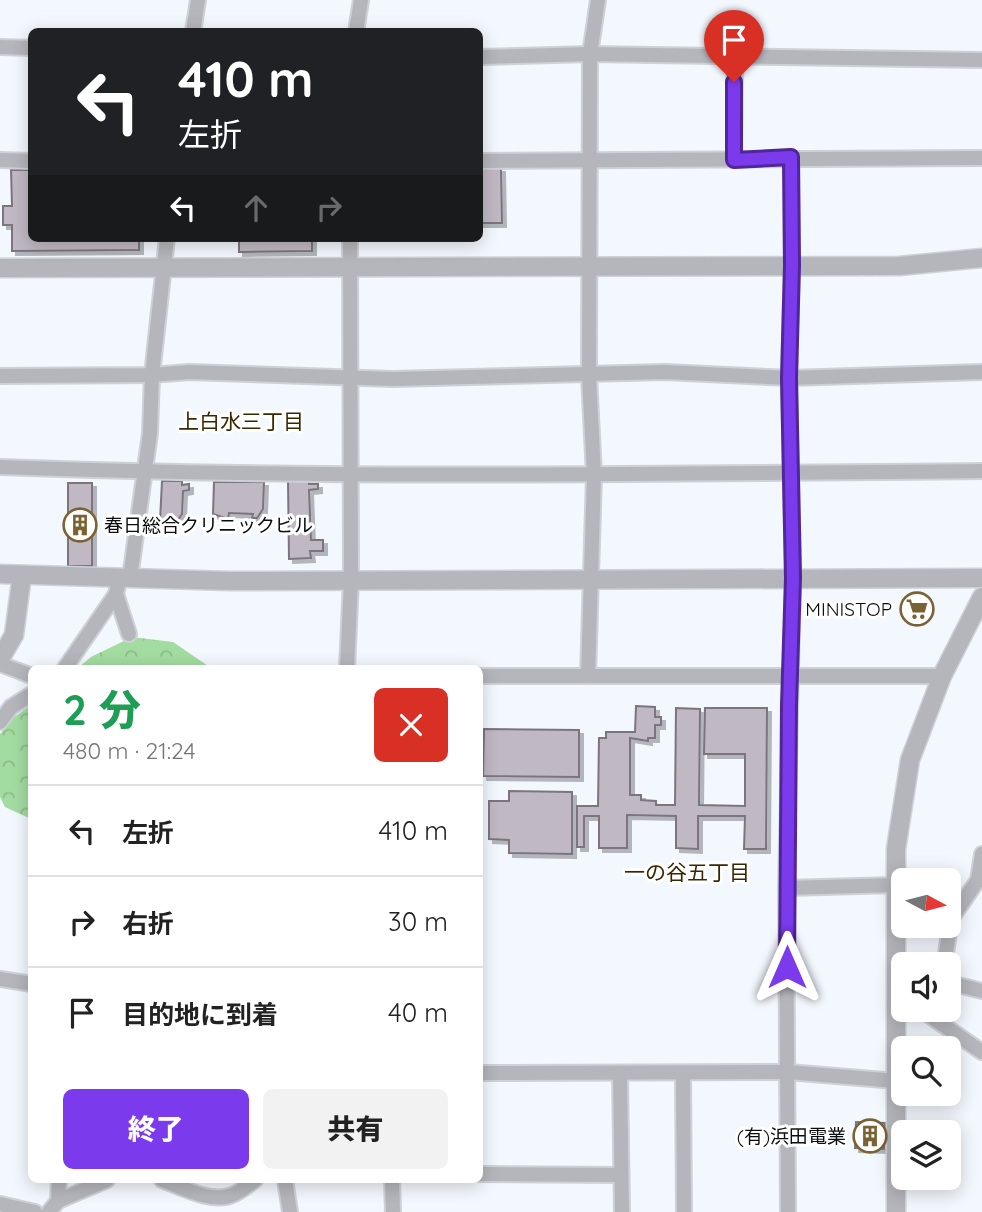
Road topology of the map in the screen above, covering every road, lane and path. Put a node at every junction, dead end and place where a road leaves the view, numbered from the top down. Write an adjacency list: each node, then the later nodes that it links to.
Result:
1 (198, 0): 4 (street)
2 (361, 0): 5 (street)
3 (598, 0): 8 (street)
4 (194, 28)
5 (357, 28)
6 (0, 47): 7 (street)
7 (28, 48)
8 (590, 54): 9 (street); 10 (street); 15 (street)
9 (735, 55): 11 (street); 16 (street)
10 (483, 57)
11 (982, 60)
12 (791, 157): 13 (street); 16 (street); 22 (street)
13 (982, 159)
14 (0, 160): 17 (street)
15 (589, 160): 16 (street); 18 (street); 23 (street)
16 (734, 160)
17 (28, 161)
18 (483, 161)
19 (167, 242): 25 (street)
20 (350, 242): 26 (street)
21 (982, 258): 22 (street)
22 (792, 265): 23 (street); 32 (street)
23 (590, 267): 26 (street); 30 (street)
24 (0, 268): 25 (street)
25 (164, 268): 26 (street); 28 (street)
26 (350, 268): 31 (street)
27 (982, 372): 32 (street)
28 (152, 375): 29 (street); 31 (street); 35 (street)
29 (0, 376)
30 (589, 376): 31 (street); 32 (street); 38 (street)
31 (349, 377): 37 (street)
32 (789, 378): 36 (street)
33 (0, 467): 35 (street)
34 (982, 471): 36 (street)
35 (143, 472): 37 (street); 45 (street)
36 (790, 473): 38 (street); 41 (street)
37 (350, 475): 38 (street); 44 (street)
38 (594, 475): 43 (street)
39 (0, 574): 40 (street)
40 (22, 575): 45 (street); 48 (street)
41 (793, 578): 42 (street); 43 (street); 55 (street)
42 (982, 578)
43 (590, 579): 44 (street); 54 (street)
44 (351, 581): 45 (street); 50 (street)
45 (122, 583): 47 (street); 49 (street)
46 (982, 597): 53 (street)
47 (129, 634)
48 (0, 661): 51 (street)
49 (67, 665)
50 (347, 665)
51 (28, 674)
52 (483, 676): 54 (street)
53 (942, 676): 55 (street); 59 (street)
54 (588, 677): 55 (street)
55 (790, 677): 62 (street)
56 (28, 696): 57 (street)
57 (0, 722)
58 (982, 854): 60 (street)
59 (896, 868)
60 (980, 881): 63 (street)
61 (891, 885): 62 (street)
62 (786, 888): 72 (street)
63 (946, 952)
64 (0, 979): 65 (street)
65 (28, 983)
66 (961, 987): 67 (street)
67 (982, 991)
68 (941, 1022): 69 (street)
69 (982, 1052)
70 (483, 1073): 71 (street)
71 (620, 1073): 73 (street); 77 (street)
72 (788, 1073): 73 (street); 74 (street); 91 (street)
73 (683, 1074): 90 (street)
74 (891, 1080)
75 (896, 1106): 92 (street)
76 (483, 1174): 77 (street)
77 (621, 1175): 89 (street)
78 (58, 1183): 85 (street)
79 (101, 1183): 85 (street)
80 (170, 1183): 81 (street)
81 (250, 1183)
82 (285, 1183): 87 (street)
83 (392, 1183): 88 (street)
84 (0, 1203): 86 (street)
85 (53, 1206)
86 (35, 1212)
87 (290, 1212)
88 (393, 1212)
89 (622, 1212)
90 (684, 1212)
91 (788, 1212)
92 (896, 1212)

